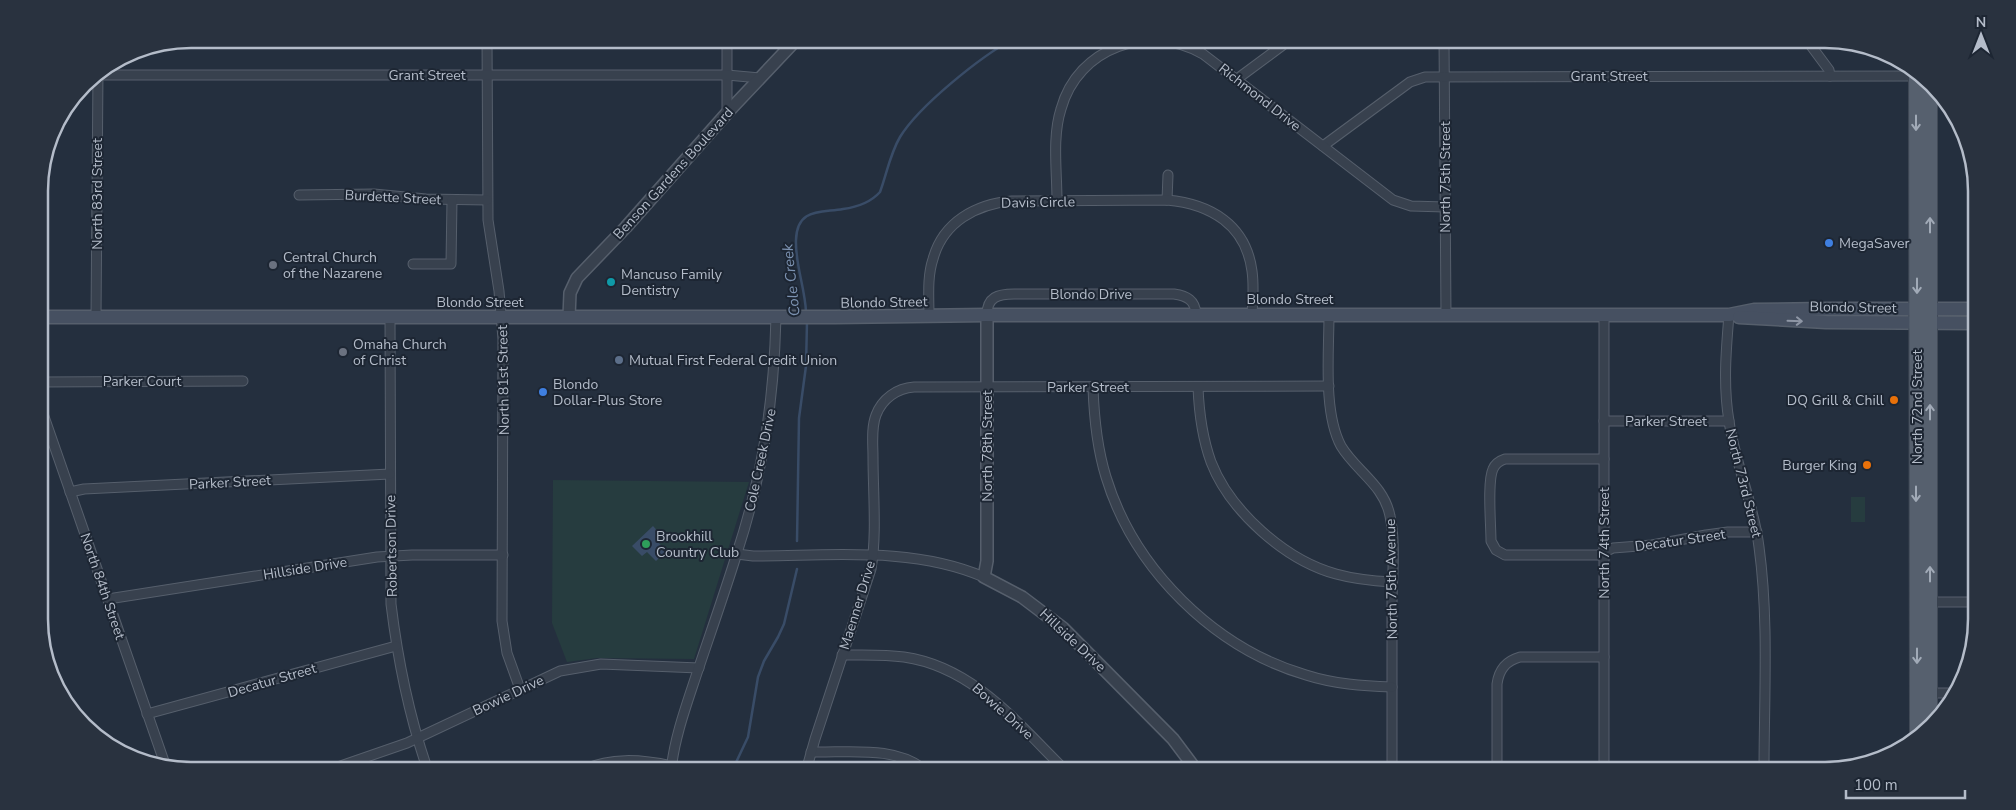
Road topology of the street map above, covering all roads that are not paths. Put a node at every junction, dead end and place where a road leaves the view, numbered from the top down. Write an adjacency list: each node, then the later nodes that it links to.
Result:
1 (487, 48): 10 (street, North 81st Street)
2 (727, 48): 11 (street)
3 (788, 48): 15 (street, Benson Gardens Boulevard)
4 (1112, 48): 27 (street, Richmond Drive)
5 (1192, 48): 16 (street, Richmond Drive)
6 (1279, 48): 16 (street)
7 (1444, 48): 12 (street, North 75th Street)
8 (1813, 48): 13 (street)
9 (108, 74): 10 (street, Grant Street)
10 (487, 75): 11 (street, Grant Street); 25 (street, North 81st Street)
11 (727, 76): 15 (street, Grant Street); 20 (street)
12 (1445, 76): 13 (street, Grant Street); 21 (street, Grant Street); 28 (street, North 75th Street)
13 (1830, 76): 14 (street, Grant Street)
14 (1910, 76)
15 (760, 78): 20 (street, Benson Gardens Boulevard)
16 (1237, 79): 21 (street, Richmond Drive)
17 (1916, 80): 40 (main road, North 72nd Street, one-way to 40)
18 (96, 83): 42 (street, North 83rd Street)
19 (1930, 93): 40 (main road, North 72nd Street, one-way to 19)
20 (727, 113): 44 (street, Benson Gardens Boulevard)
21 (1323, 146): 28 (street, Richmond Drive)
22 (1168, 175): 26 (street)
23 (299, 195): 24 (street, Burdette Street)
24 (452, 200): 25 (street, Burdette Street); 29 (street)
25 (487, 200): 43 (street, North 81st Street)
26 (1168, 200): 27 (street, Davis Circle); 32 (street, Davis Circle)
27 (1057, 201): 39 (street, Davis Circle)
28 (1445, 207): 35 (street, North 75th Street)
29 (414, 264)
30 (1968, 310): 40 (main road, Blondo Street)
31 (1196, 314): 32 (main road, Blondo Street); 34 (main road, Blondo Street); 34 (street, Blondo Drive)
32 (1252, 314): 33 (main road, Blondo Street)
33 (1329, 314): 35 (main road, Blondo Street); 50 (street, North 75th Avenue)
34 (987, 315): 39 (main road, Blondo Street); 49 (street, North 78th Street)
35 (1446, 315): 36 (main road, Blondo Street)
36 (1604, 315): 37 (main road, Blondo Street); 53 (street, North 74th Street)
37 (1729, 315): 40 (main road, Blondo Street); 54 (street, North 73rd Street)
38 (390, 316): 42 (main road, Blondo Street); 43 (main road, Blondo Street); 58 (street, Robertson Drive)
39 (929, 316): 45 (main road, Blondo Street)
40 (1923, 316): 46 (main road, Blondo Street); 69 (main road, North 72nd Street)
41 (48, 317): 42 (main road, Blondo Street)
42 (96, 317)
43 (502, 317): 44 (main road, Blondo Street); 62 (street, North 81st Street)
44 (569, 317): 45 (main road, Blondo Street)
45 (783, 317): 63 (street, Cole Creek Drive)
46 (1968, 322)
47 (243, 381): 48 (street, Parker Court)
48 (48, 382)
49 (987, 386): 51 (street, Parker Street); 56 (street, Parker Street); 66 (street, North 78th Street)
50 (1330, 386): 52 (street, Parker Street); 67 (street, North 75th Avenue)
51 (1093, 387): 52 (street, Parker Street); 75 (street)
52 (1198, 387): 67 (street)
53 (1604, 421): 54 (street, Parker Street); 57 (street, North 74th Street)
54 (1728, 421): 60 (street, North 73rd Street)
55 (48, 428): 59 (street, North 84th Street)
56 (873, 433): 64 (street, Maenner Drive)
57 (1604, 459): 61 (street, North 74th Street); 61 (street, Decatur Street)
58 (390, 474): 59 (street, Parker Street); 65 (street, Robertson Drive)
59 (70, 492): 68 (street, North 84th Street)
60 (1757, 532): 61 (street, Decatur Street); 97 (street, North 73rd Street)
61 (1604, 552): 73 (street, North 74th Street)
62 (503, 554): 65 (street, Hillside Drive); 76 (street, North 81st Street)
63 (737, 554): 64 (street, Hillside Drive); 74 (street, Cole Creek Drive)
64 (872, 555): 66 (street, Hillside Drive); 72 (street, Maenner Drive)
65 (390, 556): 68 (street, Hillside Drive); 71 (street, Robertson Drive)
66 (984, 577): 93 (street, Hillside Drive)
67 (1392, 582): 75 (street, North 75th Avenue)
68 (108, 599): 79 (street, North 84th Street)
69 (1924, 602): 70 (street); 77 (main road, North 72nd Street); 81 (main road, North 72nd Street, one-way to 81)
70 (1968, 602)
71 (396, 646): 79 (street, Decatur Street); 82 (street, Robertson Drive)
72 (842, 655): 83 (street, Maenner Drive); 92 (street, Bowie Drive)
73 (1604, 657): 95 (street); 96 (street, North 74th Street)
74 (699, 668): 76 (street, Bowie Drive); 89 (street, Cole Creek Drive)
75 (1392, 687): 94 (street, North 75th Avenue)
76 (520, 689): 82 (street, Bowie Drive)
77 (1930, 693): 78 (street); 80 (main road, North 72nd Street)
78 (1948, 693)
79 (147, 714): 84 (street, North 84th Street)
80 (1930, 717)
81 (1918, 729)
82 (417, 738): 85 (street, Bowie Drive); 86 (street, Robertson Drive)
83 (811, 752): 90 (street, Maenner Drive); 91 (street)
84 (163, 760)
85 (351, 762)
86 (425, 762)
87 (607, 762): 88 (street)
88 (639, 762)
89 (673, 762)
90 (808, 762)
91 (913, 762)
92 (1057, 762)
93 (1191, 762)
94 (1392, 762)
95 (1497, 762)
96 (1604, 762)
97 (1764, 762)

